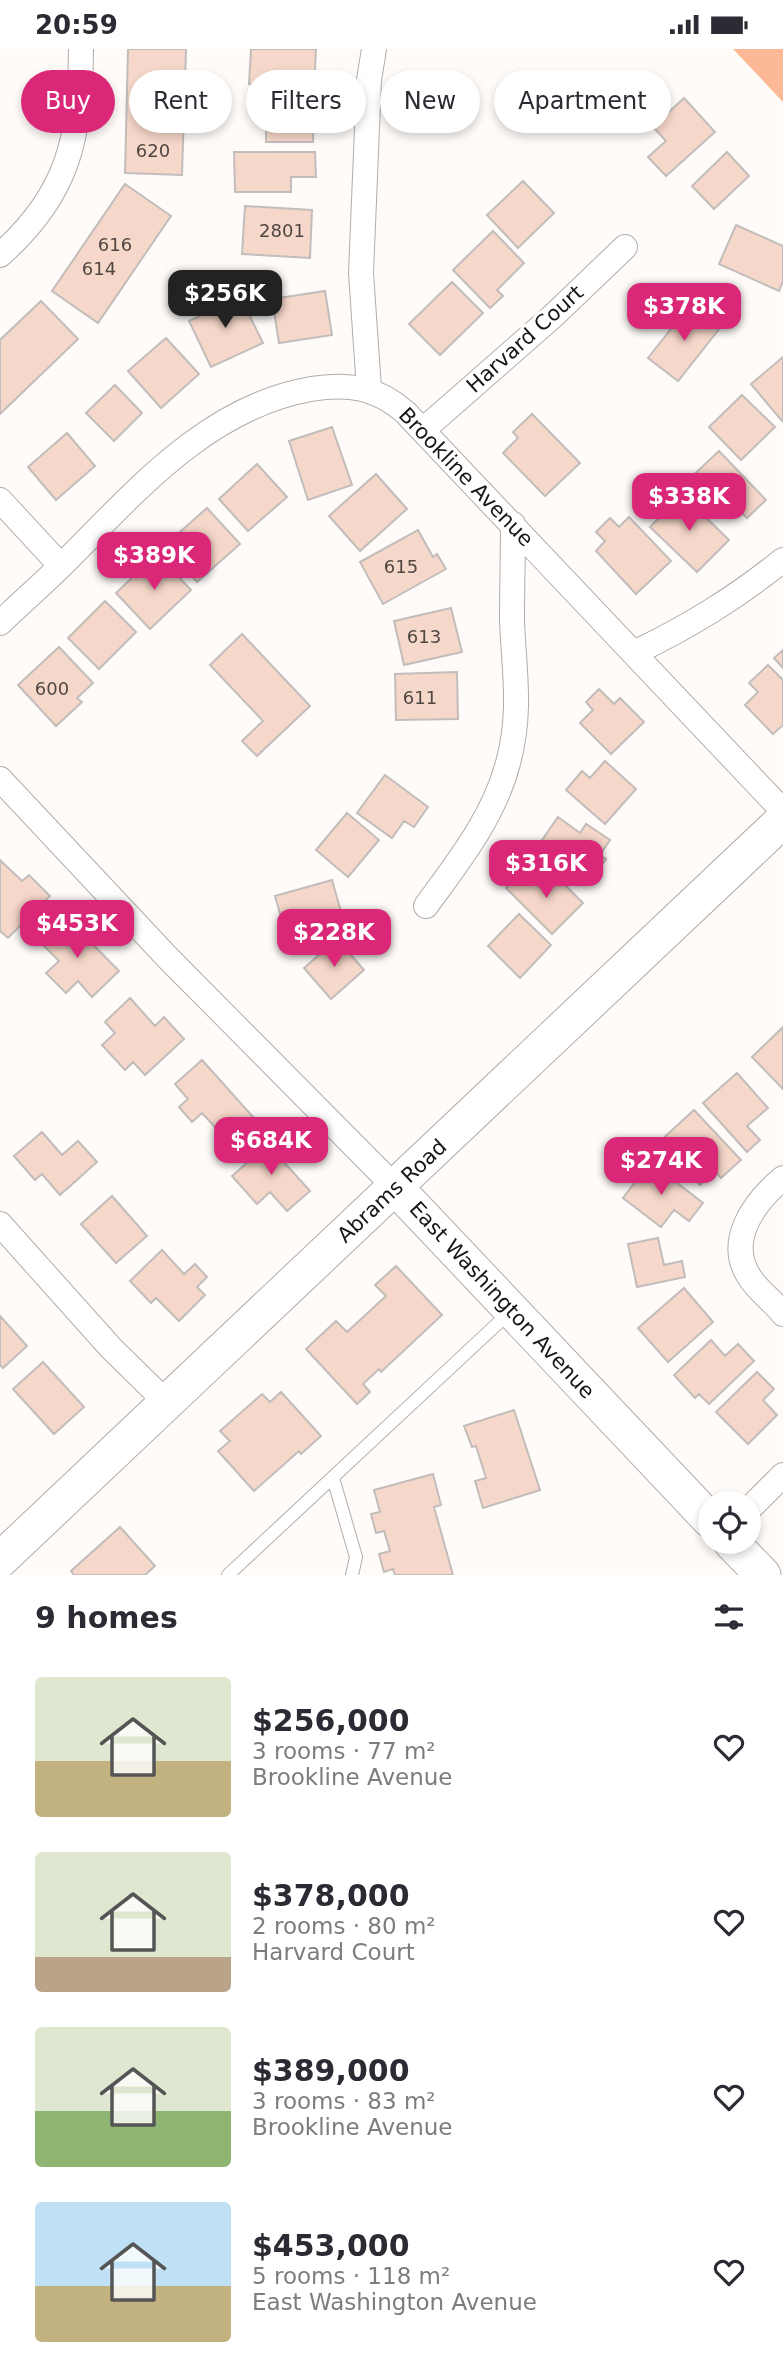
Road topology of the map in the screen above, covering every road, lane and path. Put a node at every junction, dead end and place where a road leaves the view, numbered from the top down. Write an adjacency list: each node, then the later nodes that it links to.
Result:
1 (374, 49): 5 (street)
2 (81, 50): 4 (street)
3 (625, 247): 6 (street, Harvard Court)
4 (0, 255)
5 (369, 389): 6 (street, Brookline Avenue); 10 (street, Brookline Avenue)
6 (423, 430): 8 (street, Brookline Avenue)
7 (0, 500): 10 (street)
8 (513, 524): 12 (street, Brookline Avenue); 16 (street)
9 (783, 560): 12 (street)
10 (61, 566): 11 (street, Brookline Avenue)
11 (0, 623)
12 (634, 653): 14 (street, Brookline Avenue)
13 (0, 779): 18 (street, East Washington Avenue)
14 (783, 811)
15 (783, 820): 18 (street, Abrams Road)
16 (426, 906)
17 (783, 1178): 21 (street)
18 (396, 1188): 20 (street, East Washington Avenue); 22 (street, Abrams Road)
19 (0, 1224): 22 (street)
20 (512, 1310): 24 (lane); 26 (street, East Washington Avenue)
21 (783, 1314)
22 (165, 1401): 28 (street, Abrams Road)
23 (783, 1475): 25 (street)
24 (333, 1478): 29 (lane); 30 (lane)
25 (761, 1497)
26 (698, 1507)
27 (743, 1554): 31 (street)
28 (0, 1560)
29 (228, 1575)
30 (352, 1575)
31 (763, 1575)

